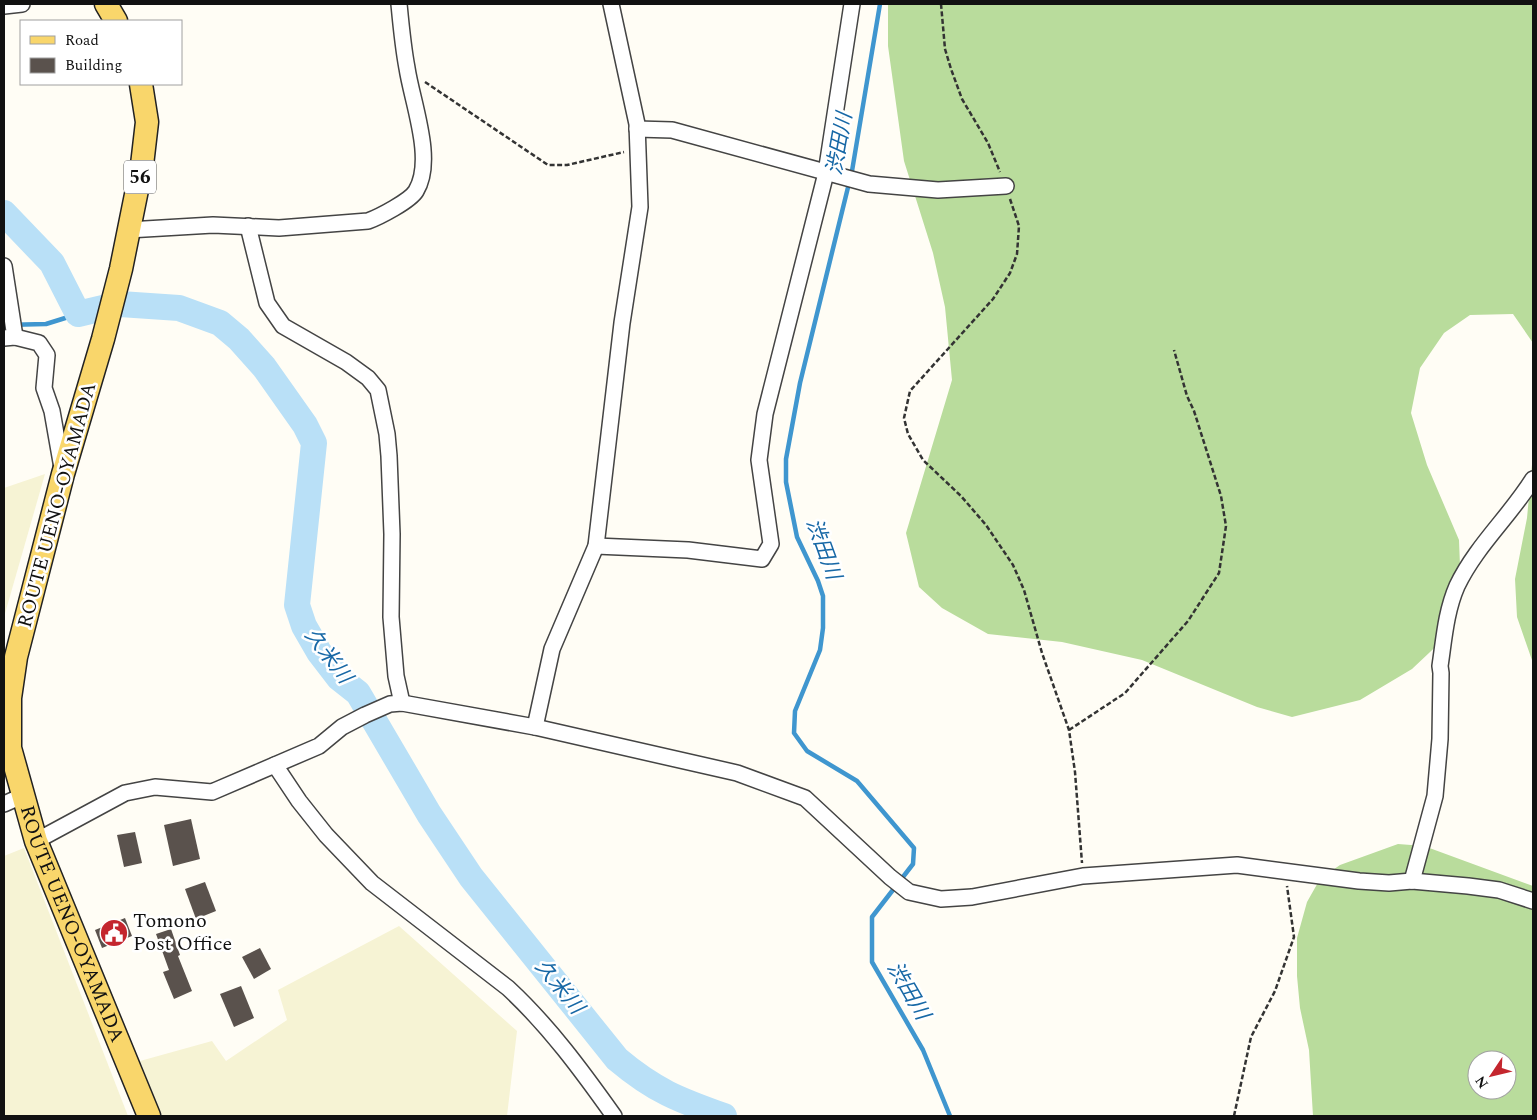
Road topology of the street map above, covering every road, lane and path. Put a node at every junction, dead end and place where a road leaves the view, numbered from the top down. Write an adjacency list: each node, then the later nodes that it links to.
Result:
1 (22, 4): 7 (street)
2 (106, 4): 8 (main road)
3 (399, 4): 9 (street)
4 (611, 4): 11 (street)
5 (852, 4): 13 (street)
6 (941, 4): 14 (path)
7 (4, 6)
8 (115, 20)
9 (407, 69): 12 (path); 15 (street)
10 (141, 85): 16 (main road, ROUTE UENO-OYAMADA / 56)
11 (637, 129): 12 (street); 13 (street)
12 (638, 150): 22 (street)
13 (831, 174): 14 (street); 22 (street)
14 (1006, 186): 25 (path)
15 (248, 226): 16 (street); 23 (street)
16 (128, 230): 20 (main road, ROUTE UENO-OYAMADA / 56)
17 (4, 266): 18 (street)
18 (10, 338): 20 (street)
19 (1174, 350): 25 (path)
20 (63, 474): 27 (main road, ROUTE UENO-OYAMADA / 56)
21 (1533, 479): 31 (street)
22 (596, 546): 24 (street)
23 (396, 704): 24 (street); 26 (street)
24 (535, 727): 30 (street)
25 (1069, 730): 30 (path)
26 (275, 765): 28 (street); 34 (street)
27 (13, 800): 28 (main road, ROUTE UENO-OYAMADA / 56)
28 (36, 841): 33 (main road, ROUTE UENO-OYAMADA / 56)
29 (1286, 872): 30 (street); 31 (street); 35 (path)
30 (1083, 876)
31 (1412, 881): 32 (street)
32 (1533, 901)
33 (149, 1116)
34 (614, 1116)
35 (1234, 1116)

